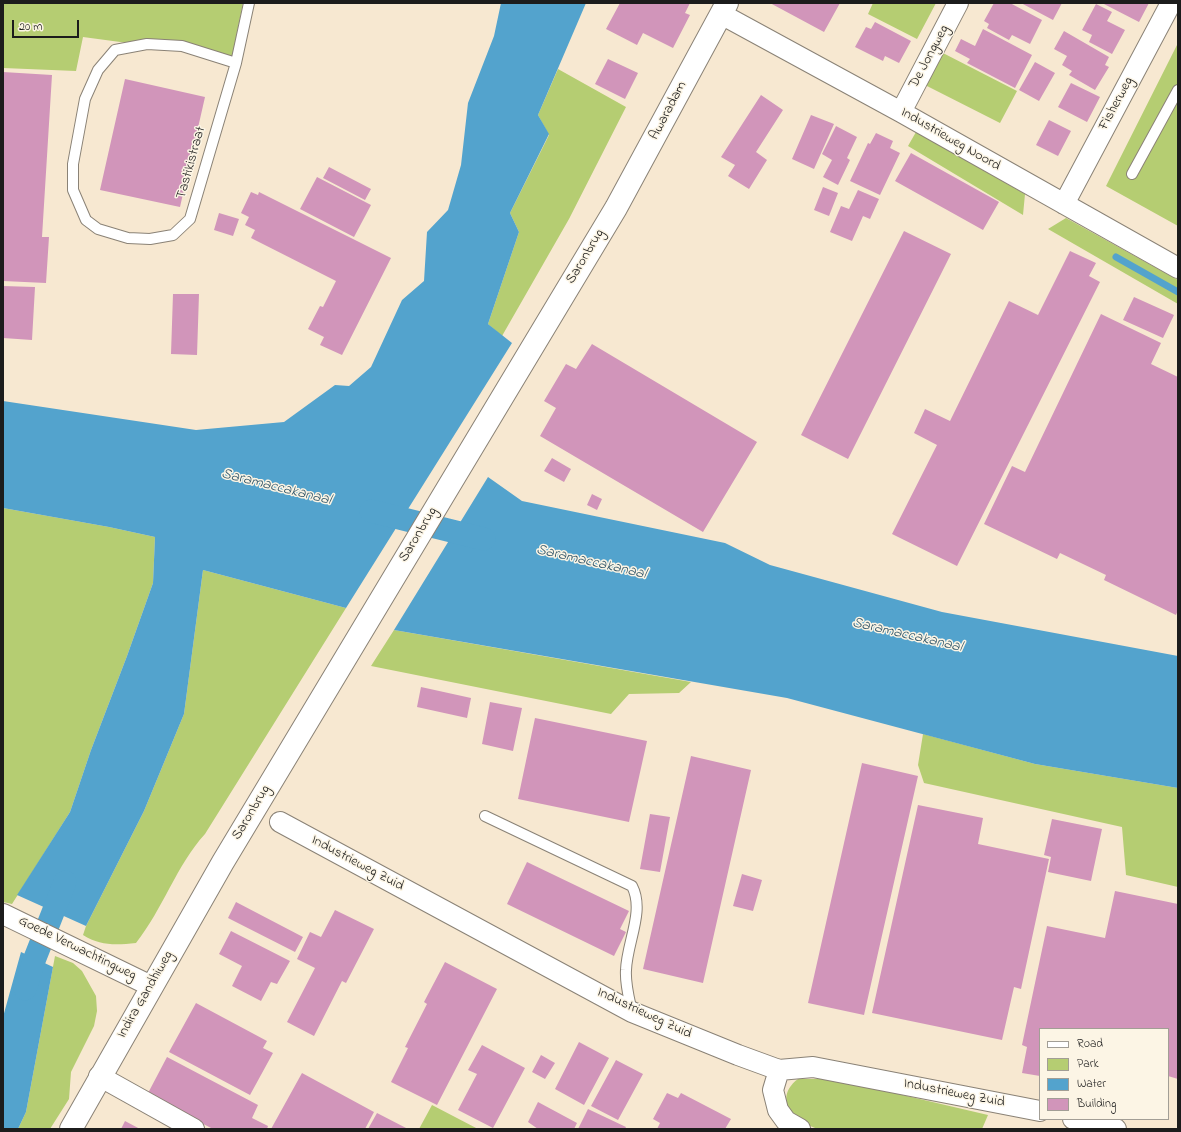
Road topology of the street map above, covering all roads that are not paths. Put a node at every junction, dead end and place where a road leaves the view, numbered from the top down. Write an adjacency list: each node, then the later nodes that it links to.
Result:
1 (249, 3): 5 (lane, Tastikistraat)
2 (958, 3): 7 (street, De Jongweg)
3 (1171, 3): 9 (street, Fisherweg)
4 (724, 9): 7 (street, Industrieweg Noord); 10 (main road, Awaradam)
5 (236, 63): 5 (lane, Tastikistraat)
6 (1178, 90): 8 (lane)
7 (901, 112): 9 (street, Industrieweg Noord)
8 (1132, 174)
9 (1064, 204): 11 (street, Industrieweg Noord)
10 (616, 208): 14 (main road, Saronbrug)
11 (1178, 268)
12 (485, 816): 17 (lane)
13 (280, 822): 17 (street, Industrieweg Zuid)
14 (223, 862): 16 (main road, Indira Gandhiweg)
15 (6, 915): 16 (street, Goede Verwachtingweg)
16 (151, 986): 19 (main road, Indira Gandhiweg)
17 (632, 1012): 18 (street, Industrieweg Zuid)
18 (779, 1070): 20 (street, Industrieweg Zuid); 24 (street)
19 (99, 1076): 22 (main road, Indira Gandhiweg); 23 (street)
20 (1039, 1111)
21 (1077, 1120): 25 (street)
22 (71, 1129)
23 (194, 1129)
24 (800, 1129)
25 (1116, 1129)

